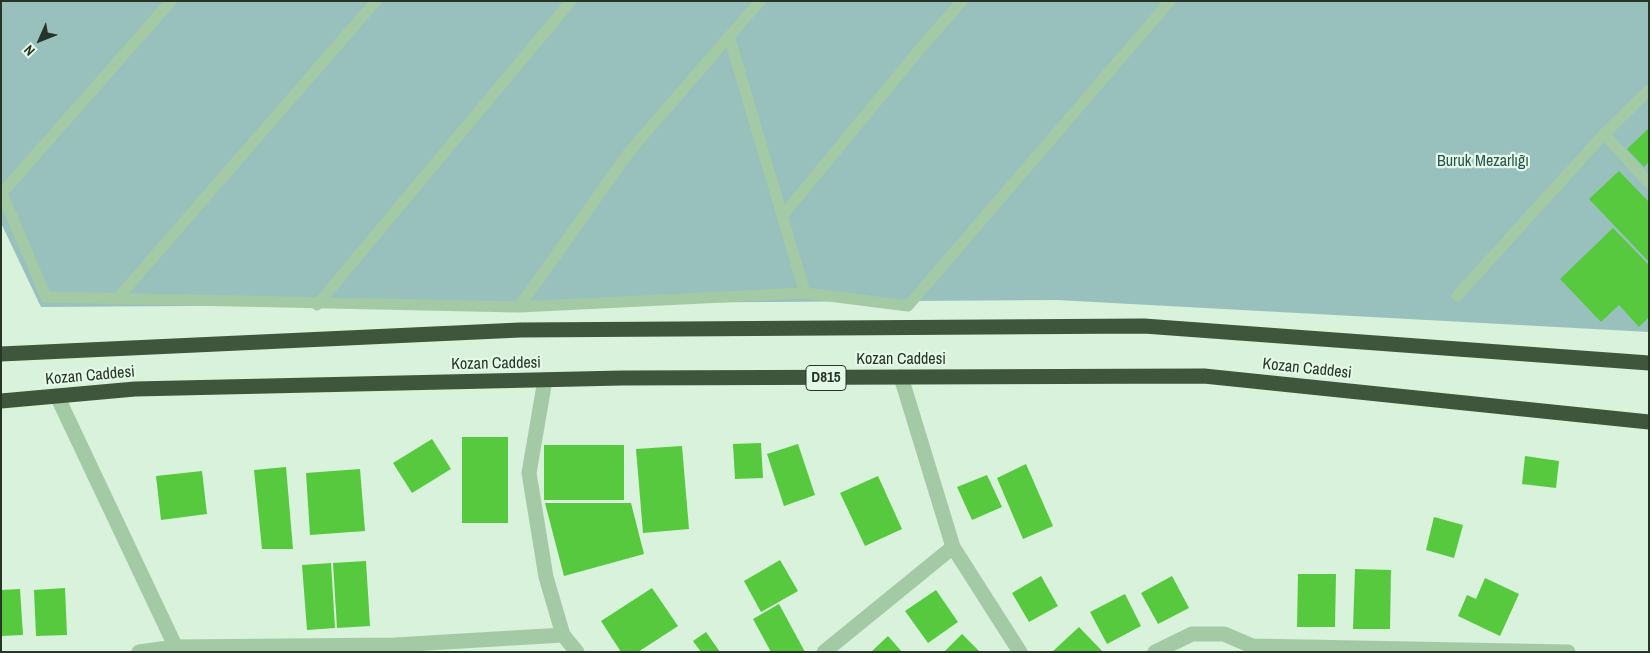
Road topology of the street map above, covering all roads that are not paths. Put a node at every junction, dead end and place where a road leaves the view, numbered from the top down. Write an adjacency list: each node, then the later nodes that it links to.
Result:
1 (171, 1): 11 (lane)
2 (376, 1): 15 (lane)
3 (571, 1): 16 (lane)
4 (760, 1): 7 (lane)
5 (962, 1): 12 (lane)
6 (1170, 1): 13 (lane)
7 (730, 36): 12 (lane); 17 (lane)
8 (1649, 90): 9 (lane)
9 (1604, 134): 10 (lane); 14 (lane)
10 (1649, 183)
11 (2, 192): 15 (lane)
12 (783, 215): 13 (lane)
13 (805, 293): 17 (lane)
14 (1457, 296)
15 (117, 299): 16 (lane)
16 (317, 304): 17 (lane)
17 (519, 308)
18 (1, 354): 19 (highway, Kozan Caddesi)
19 (1649, 363)
20 (902, 377): 21 (highway, Kozan Caddesi / D815); 24 (highway, Kozan Caddesi / D815); 25 (street)
21 (545, 380): 22 (highway, Kozan Caddesi / D815); 26 (street)
22 (57, 396): 23 (highway, Kozan Caddesi / D815); 28 (street)
23 (1, 401)
24 (1649, 422)
25 (953, 547): 33 (street); 34 (street)
26 (563, 635): 27 (street); 32 (street)
27 (397, 648): 28 (street)
28 (177, 649): 31 (street)
29 (1252, 649): 30 (street); 35 (street)
30 (1496, 651): 36 (street)
31 (139, 652)
32 (577, 652)
33 (824, 652)
34 (1020, 652)
35 (1155, 652)
36 (1568, 652)

